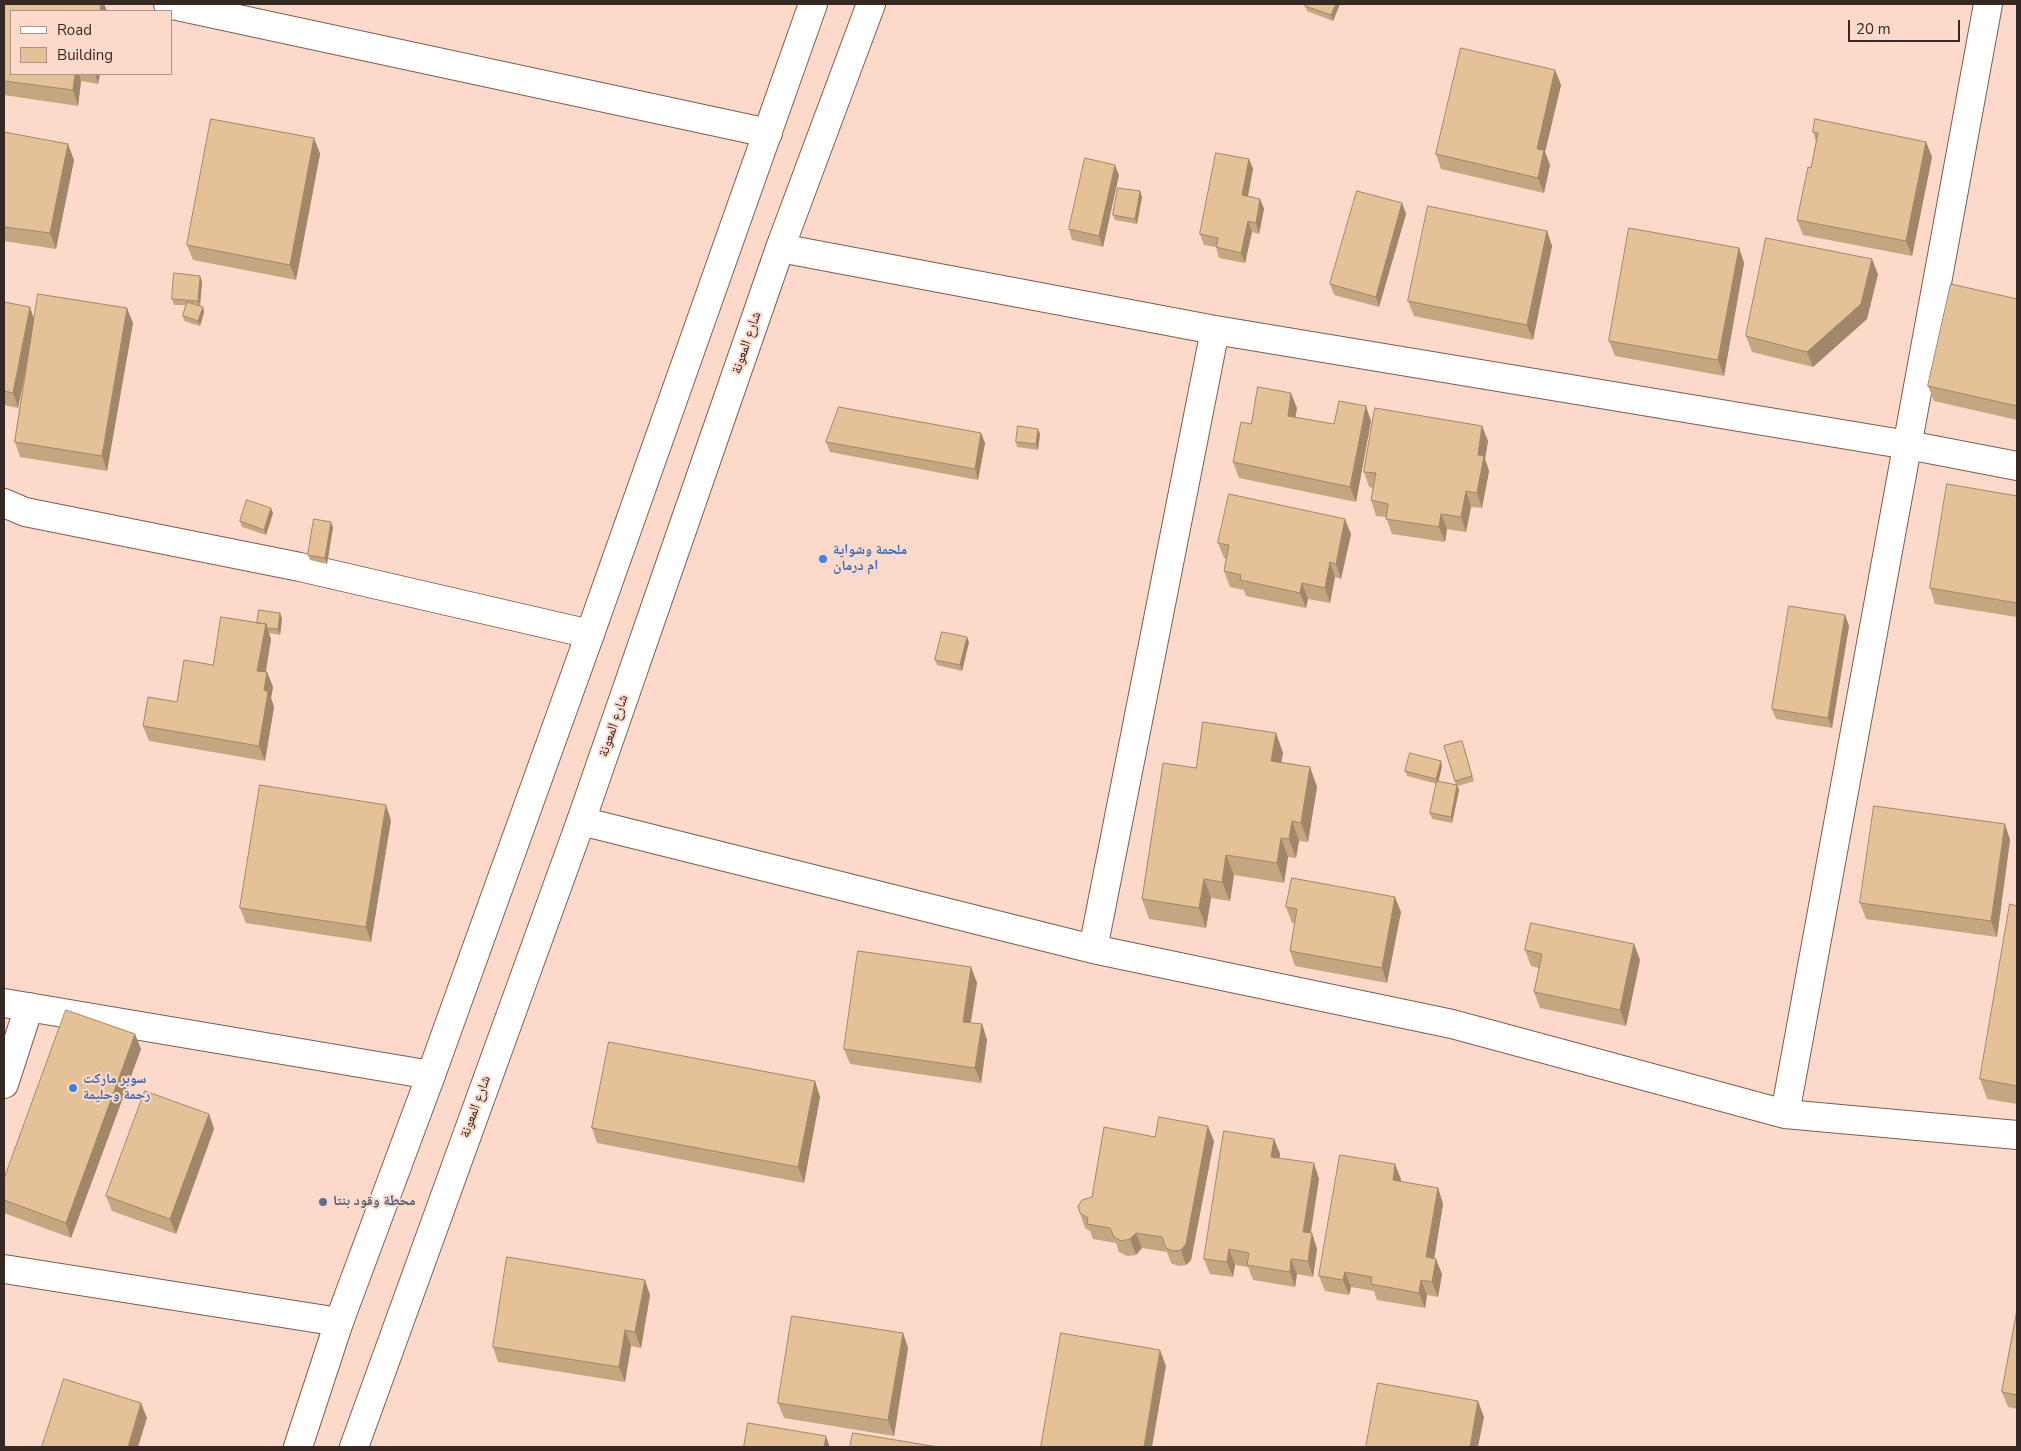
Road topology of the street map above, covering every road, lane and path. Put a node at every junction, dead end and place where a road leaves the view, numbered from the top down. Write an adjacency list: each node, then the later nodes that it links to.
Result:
1 (168, 4): 5 (main road)
2 (812, 4): 5 (main road)
3 (870, 4): 6 (main road, شارع المعونة)
4 (1988, 4): 8 (main road)
5 (768, 133): 11 (main road)
6 (780, 248): 7 (main road); 12 (main road, شارع المعونة)
7 (1215, 330): 8 (main road); 13 (main road)
8 (1908, 445): 9 (main road); 17 (main road)
9 (2017, 466)
10 (4, 504): 11 (main road)
11 (590, 634): 15 (main road)
12 (581, 821): 13 (main road); 22 (main road, شارع المعونة)
13 (1093, 949): 17 (main road)
14 (16, 1005): 15 (main road); 16 (main road)
15 (431, 1075): 20 (main road)
16 (4, 1084)
17 (1785, 1114): 18 (main road)
18 (2017, 1135)
19 (4, 1269): 20 (main road)
20 (339, 1322): 21 (main road)
21 (298, 1447)
22 (354, 1447)

